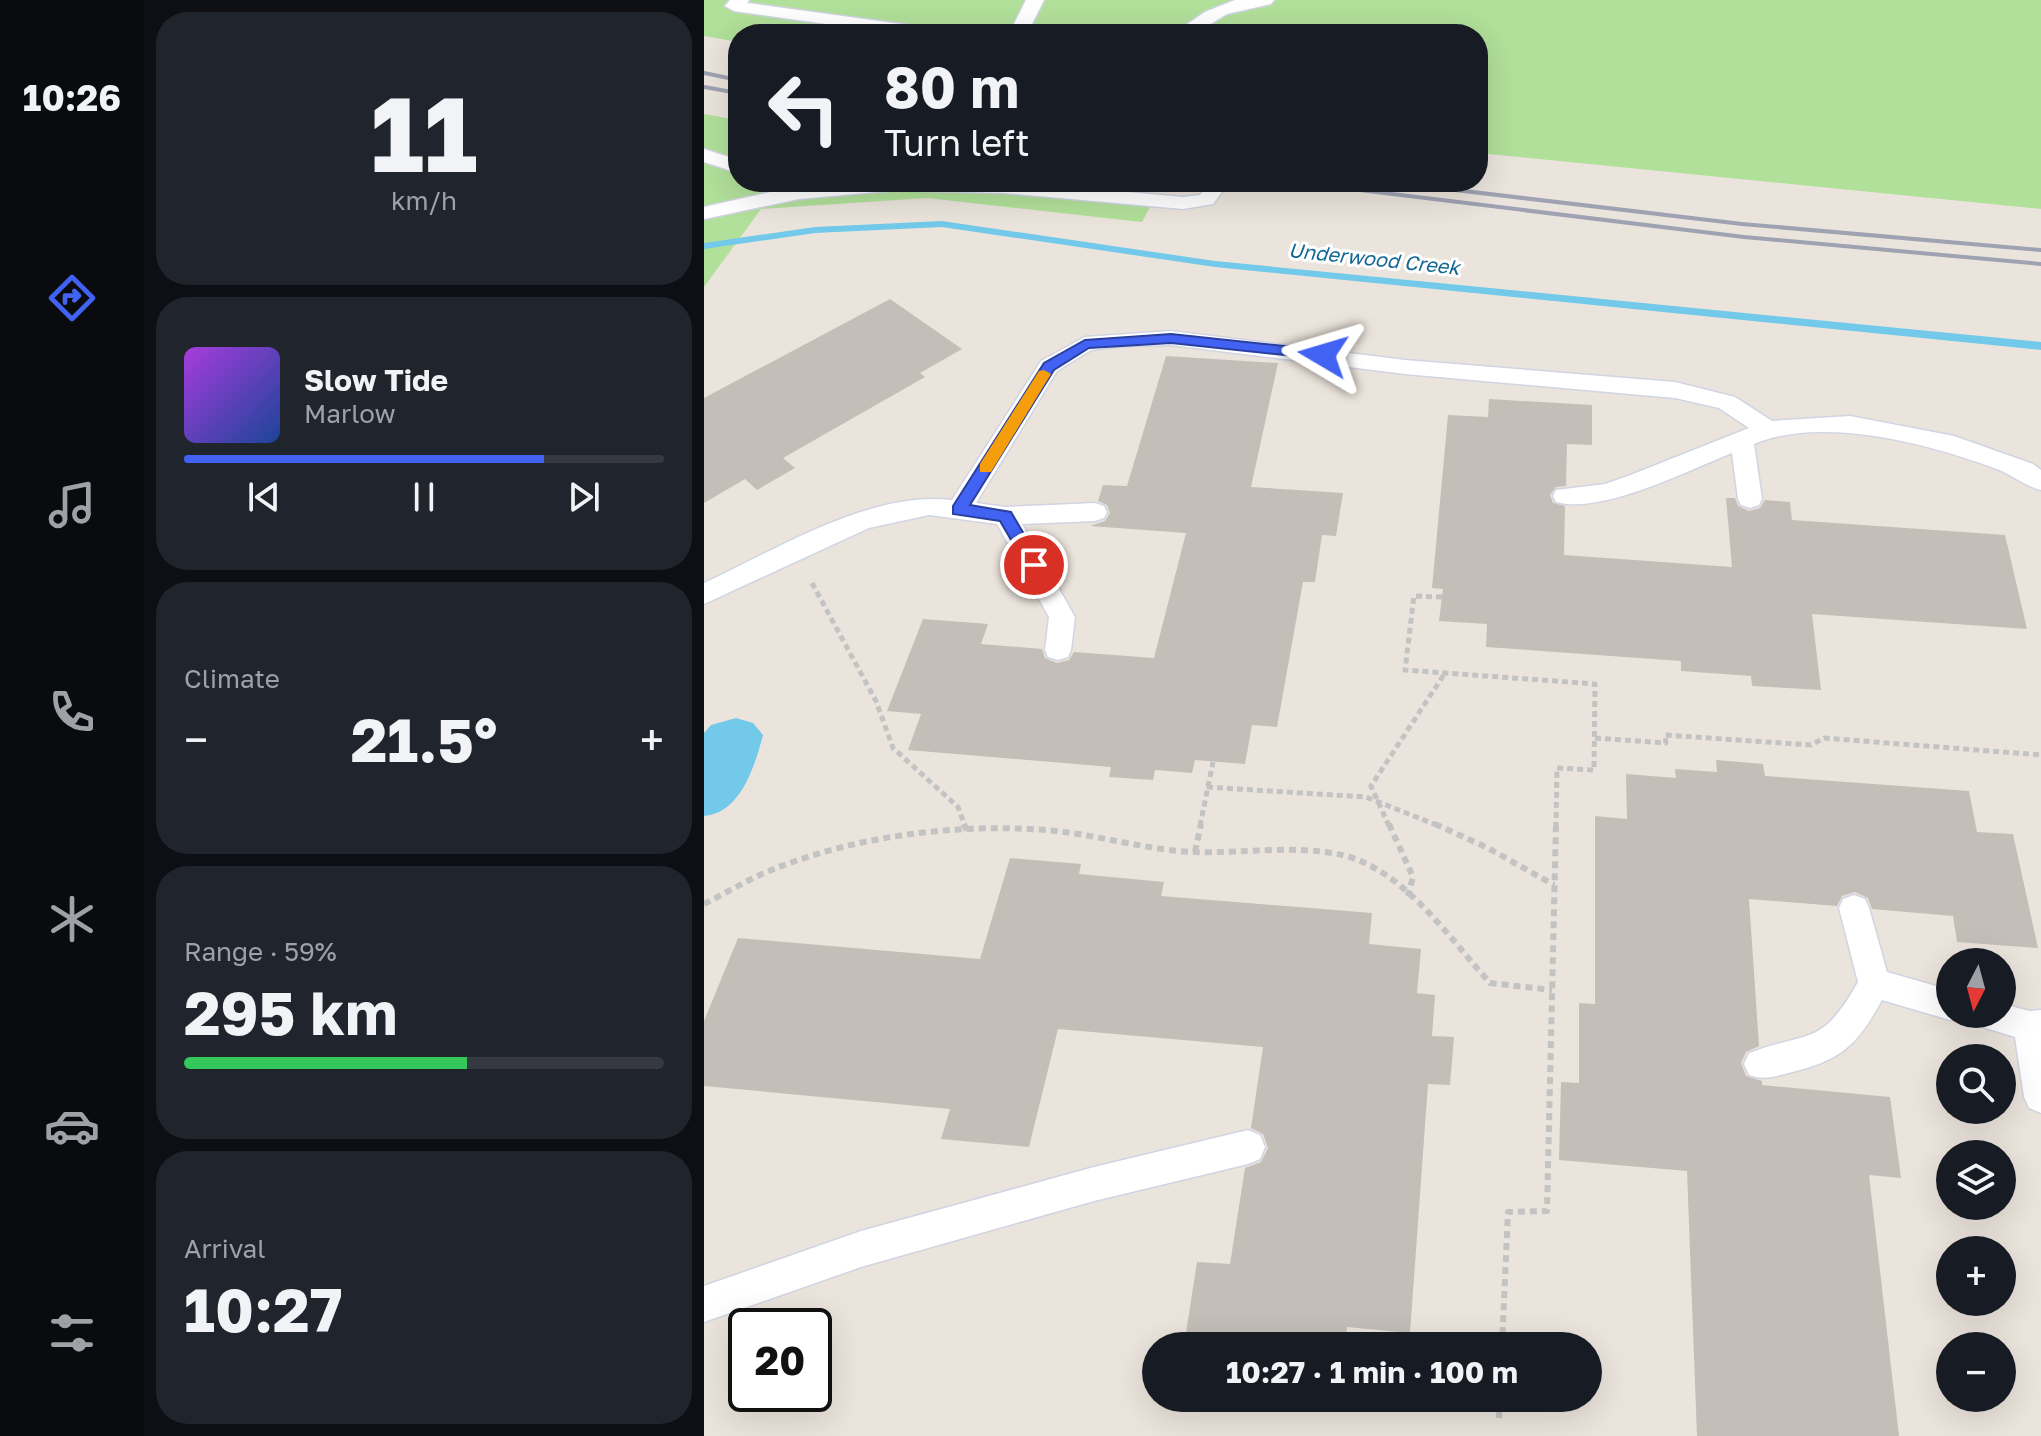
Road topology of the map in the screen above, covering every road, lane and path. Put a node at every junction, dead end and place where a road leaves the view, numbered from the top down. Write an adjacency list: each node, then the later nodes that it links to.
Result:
1 (740, 0): 4 (lane)
2 (1035, 0): 5 (lane)
3 (1265, 0): 6 (lane)
4 (864, 24)
5 (1023, 24)
6 (1196, 24)
7 (704, 155): 8 (lane)
8 (728, 163)
9 (763, 192): 12 (lane)
10 (1048, 192): 11 (lane)
11 (1212, 192)
12 (704, 213)
13 (1768, 429): 14 (lane); 15 (lane); 18 (lane)
14 (1742, 440): 16 (lane); 17 (lane)
15 (2041, 482)
16 (1565, 496)
17 (1750, 499)
18 (959, 510): 20 (lane); 21 (lane)
19 (1095, 512): 20 (lane)
20 (1005, 516): 24 (lane)
21 (795, 552): 22 (lane); 31 (path)
22 (704, 594)
23 (1442, 597): 25 (path)
24 (1058, 650)
25 (1445, 673): 26 (path); 30 (path)
26 (1595, 738): 27 (path); 33 (path)
27 (2041, 755)
28 (1213, 762): 29 (path)
29 (1207, 787): 30 (path); 32 (path)
30 (1376, 801): 33 (path); 34 (path)
31 (967, 831): 32 (path); 35 (path)
32 (1195, 852): 34 (path)
33 (1554, 885): 38 (path)
34 (1408, 897): 38 (path)
35 (704, 904)
36 (1854, 908): 37 (lane)
37 (1874, 983): 39 (lane); 41 (lane)
38 (1552, 990): 45 (path)
39 (1936, 1001)
40 (2035, 1025): 42 (lane)
41 (1761, 1064)
42 (2041, 1097)
43 (1248, 1147): 44 (lane)
44 (704, 1304)
45 (1503, 1332)
46 (1499, 1412): 47 (path)
47 (1499, 1418)

